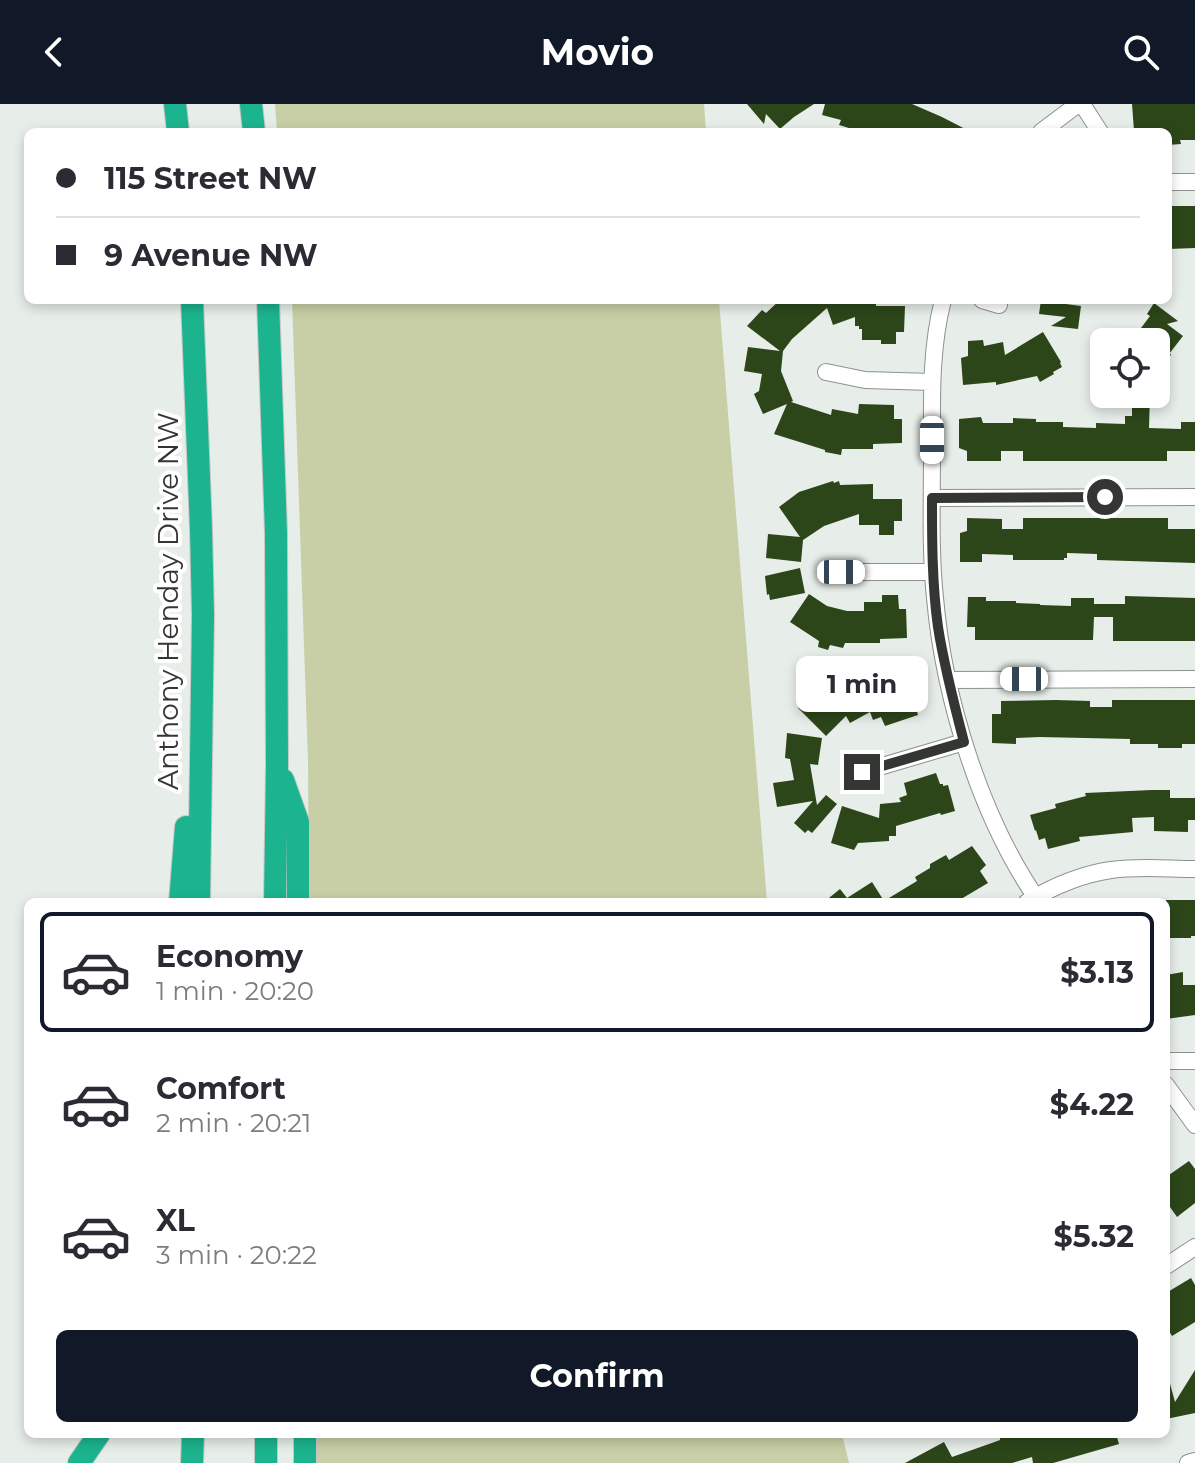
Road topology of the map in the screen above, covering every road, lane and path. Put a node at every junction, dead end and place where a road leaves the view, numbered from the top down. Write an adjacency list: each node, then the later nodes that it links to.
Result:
1 (175, 104): 4 (highway)
2 (251, 104): 5 (highway)
3 (1080, 104): 6 (street); 7 (street)
4 (178, 128)
5 (254, 128)
6 (1047, 128)
7 (1097, 128)
8 (1172, 182): 9 (street)
9 (1195, 182)
10 (192, 304): 19 (highway, Anthony Henday Drive NW)
11 (268, 304): 23 (highway)
12 (942, 304): 14 (street)
13 (826, 372): 14 (street)
14 (932, 382): 16 (street)
15 (1195, 497): 16 (street)
16 (932, 498): 18 (street)
17 (841, 572): 18 (street)
18 (933, 572): 21 (street)
19 (203, 615): 26 (highway); 27 (highway, Anthony Henday Drive NW)
20 (1195, 679): 21 (street)
21 (948, 680): 22 (street)
22 (964, 742): 24 (street); 30 (street)
23 (277, 764): 28 (highway); 29 (highway)
24 (862, 772)
25 (1195, 869): 31 (street)
26 (180, 898)
27 (199, 898)
28 (275, 898)
29 (298, 898)
30 (1033, 898)
31 (1038, 898)
32 (1170, 1061): 33 (street)
33 (1195, 1061)
34 (1170, 1091): 35 (street)
35 (1195, 1125)
36 (1195, 1247): 37 (street)
37 (1170, 1263)
38 (96, 1438): 43 (highway)
39 (193, 1438): 44 (highway)
40 (266, 1438): 45 (highway)
41 (305, 1438): 46 (highway)
42 (1195, 1461): 47 (street)
43 (79, 1463)
44 (192, 1463)
45 (266, 1463)
46 (305, 1463)
47 (1188, 1463)

